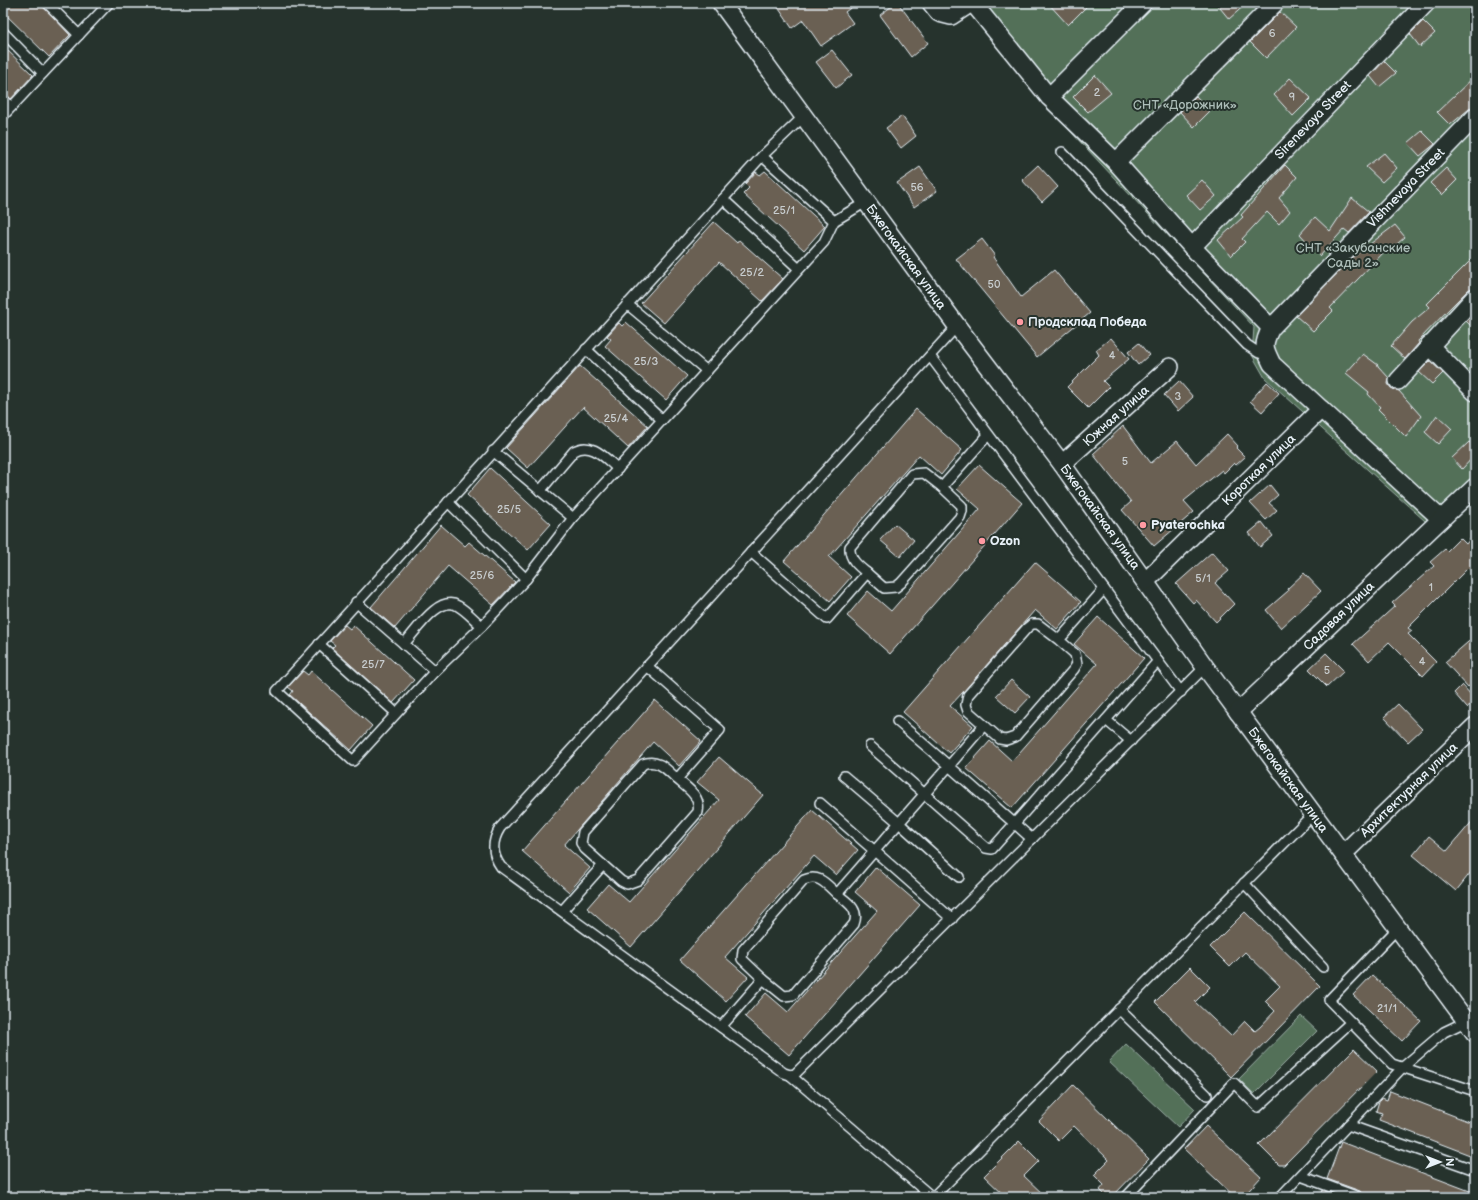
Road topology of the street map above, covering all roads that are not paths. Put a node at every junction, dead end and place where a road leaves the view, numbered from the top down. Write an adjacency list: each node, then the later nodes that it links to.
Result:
1 (109, 3): 10 (lane)
2 (721, 3): 16 (street, Бжегокайская улица)
3 (931, 3): 4 (street)
4 (972, 3): 12 (street)
5 (1143, 3): 12 (street)
6 (1275, 3): 20 (street)
7 (1426, 3): 24 (street, Sirenevaya Street)
8 (50, 4): 10 (lane)
9 (3, 32): 11 (lane)
10 (79, 35): 11 (lane)
11 (43, 73): 14 (lane)
12 (1050, 97): 20 (street)
13 (3, 99): 14 (lane)
14 (11, 107): 15 (lane)
15 (3, 116)
16 (803, 117): 19 (lane); 22 (street, Бжегокайская улица)
17 (1475, 117): 29 (street, Vishnevaya Street)
18 (1062, 152): 32 (lane)
19 (762, 156): 21 (lane); 23 (lane)
20 (1116, 162): 24 (street)
21 (723, 199): 25 (lane); 27 (lane)
22 (866, 202): 23 (lane); 28 (street, Бжегокайская улица)
23 (834, 221): 25 (lane)
24 (1196, 242): 29 (street)
25 (799, 269): 35 (lane)
26 (1475, 297): 30 (street)
27 (627, 304): 31 (lane); 35 (lane)
28 (957, 326): 33 (lane); 42 (street, Бжегокайская улица)
29 (1271, 328): 32 (street)
30 (1429, 345): 36 (street); 37 (street)
31 (586, 349): 39 (lane); 41 (lane)
32 (1267, 355): 38 (street)
33 (930, 356): 40 (lane); 50 (lane)
34 (1170, 368): 42 (street, Южная улица)
35 (707, 371): 39 (lane)
36 (1398, 381)
37 (1475, 392)
38 (1321, 409): 49 (street); 53 (street, Короткая улица)
39 (662, 420): 43 (lane)
40 (988, 435): 44 (lane); 54 (lane)
41 (493, 452): 46 (lane); 47 (lane)
42 (1062, 464): 53 (street, Бжегокайская улица)
43 (618, 469): 46 (lane); 48 (lane)
44 (942, 487): 51 (lane); 51 (lane)
45 (1475, 487): 49 (street, Садовая улица)
46 (540, 491): 48 (lane)
47 (448, 502): 52 (lane); 55 (lane)
48 (573, 518): 52 (lane)
49 (1441, 519): 65 (street, Садовая улица)
50 (751, 552): 51 (lane); 61 (lane)
51 (867, 573)
52 (526, 579): 56 (lane)
53 (1146, 581): 62 (street, Бжегокайская улица)
54 (1104, 589): 57 (lane); 60 (lane)
55 (356, 602): 58 (lane); 59 (lane)
56 (482, 626): 59 (lane); 63 (lane)
57 (1059, 640): 69 (lane); 69 (lane)
58 (319, 644): 66 (lane); 66 (lane)
59 (404, 644): 63 (lane)
60 (1158, 661): 64 (lane); 67 (lane)
61 (647, 666): 75 (lane); 88 (lane)
62 (1205, 668): 64 (lane); 65 (street, Бжегокайская улица)
63 (435, 671): 66 (lane)
64 (1181, 692): 71 (lane)
65 (1238, 712): 78 (street, Бжегокайская улица)
66 (396, 713)
67 (1106, 720): 71 (lane); 80 (lane)
68 (897, 721): 73 (lane)
69 (984, 725): 73 (lane)
70 (1475, 726): 83 (street, Архитектурная улица)
71 (1131, 741): 81 (lane)
72 (870, 746): 76 (lane)
73 (949, 766): 76 (lane); 80 (lane)
74 (844, 776): 79 (lane)
75 (677, 779): 84 (lane); 84 (lane)
76 (924, 794): 79 (lane); 80 (lane)
77 (820, 803): 82 (lane)
78 (1313, 814): 83 (street, Бжегокайская улица); 86 (lane)
79 (899, 823): 82 (lane); 85 (lane)
80 (1015, 824): 81 (lane)
81 (1032, 839): 89 (lane)
82 (874, 851): 87 (lane); 89 (lane)
83 (1343, 854): 90 (street, Бжегокайская улица)
84 (603, 865): 88 (lane)
85 (959, 877)
86 (1244, 883): 91 (lane); 93 (lane)
87 (837, 894): 92 (lane); 92 (lane)
88 (562, 911): 96 (lane)
89 (952, 919): 98 (lane)
90 (1397, 929): 94 (lane); 95 (street, Бжегокайская улица)
91 (1323, 968)
92 (763, 979): 96 (lane)
93 (1119, 1009): 100 (lane); 104 (lane)
94 (1351, 1022): 97 (lane); 105 (lane)
95 (1472, 1022): 97 (lane)
96 (721, 1027): 98 (lane)
97 (1403, 1067): 99 (lane); 101 (lane)
98 (790, 1075): 104 (lane)
99 (1475, 1091)
100 (1207, 1095)
101 (1348, 1126): 102 (lane); 103 (lane)
102 (1475, 1170)
103 (1300, 1176): 106 (lane); 107 (lane)
104 (932, 1197)
105 (1126, 1197)
106 (1280, 1197)
107 (1358, 1197)

